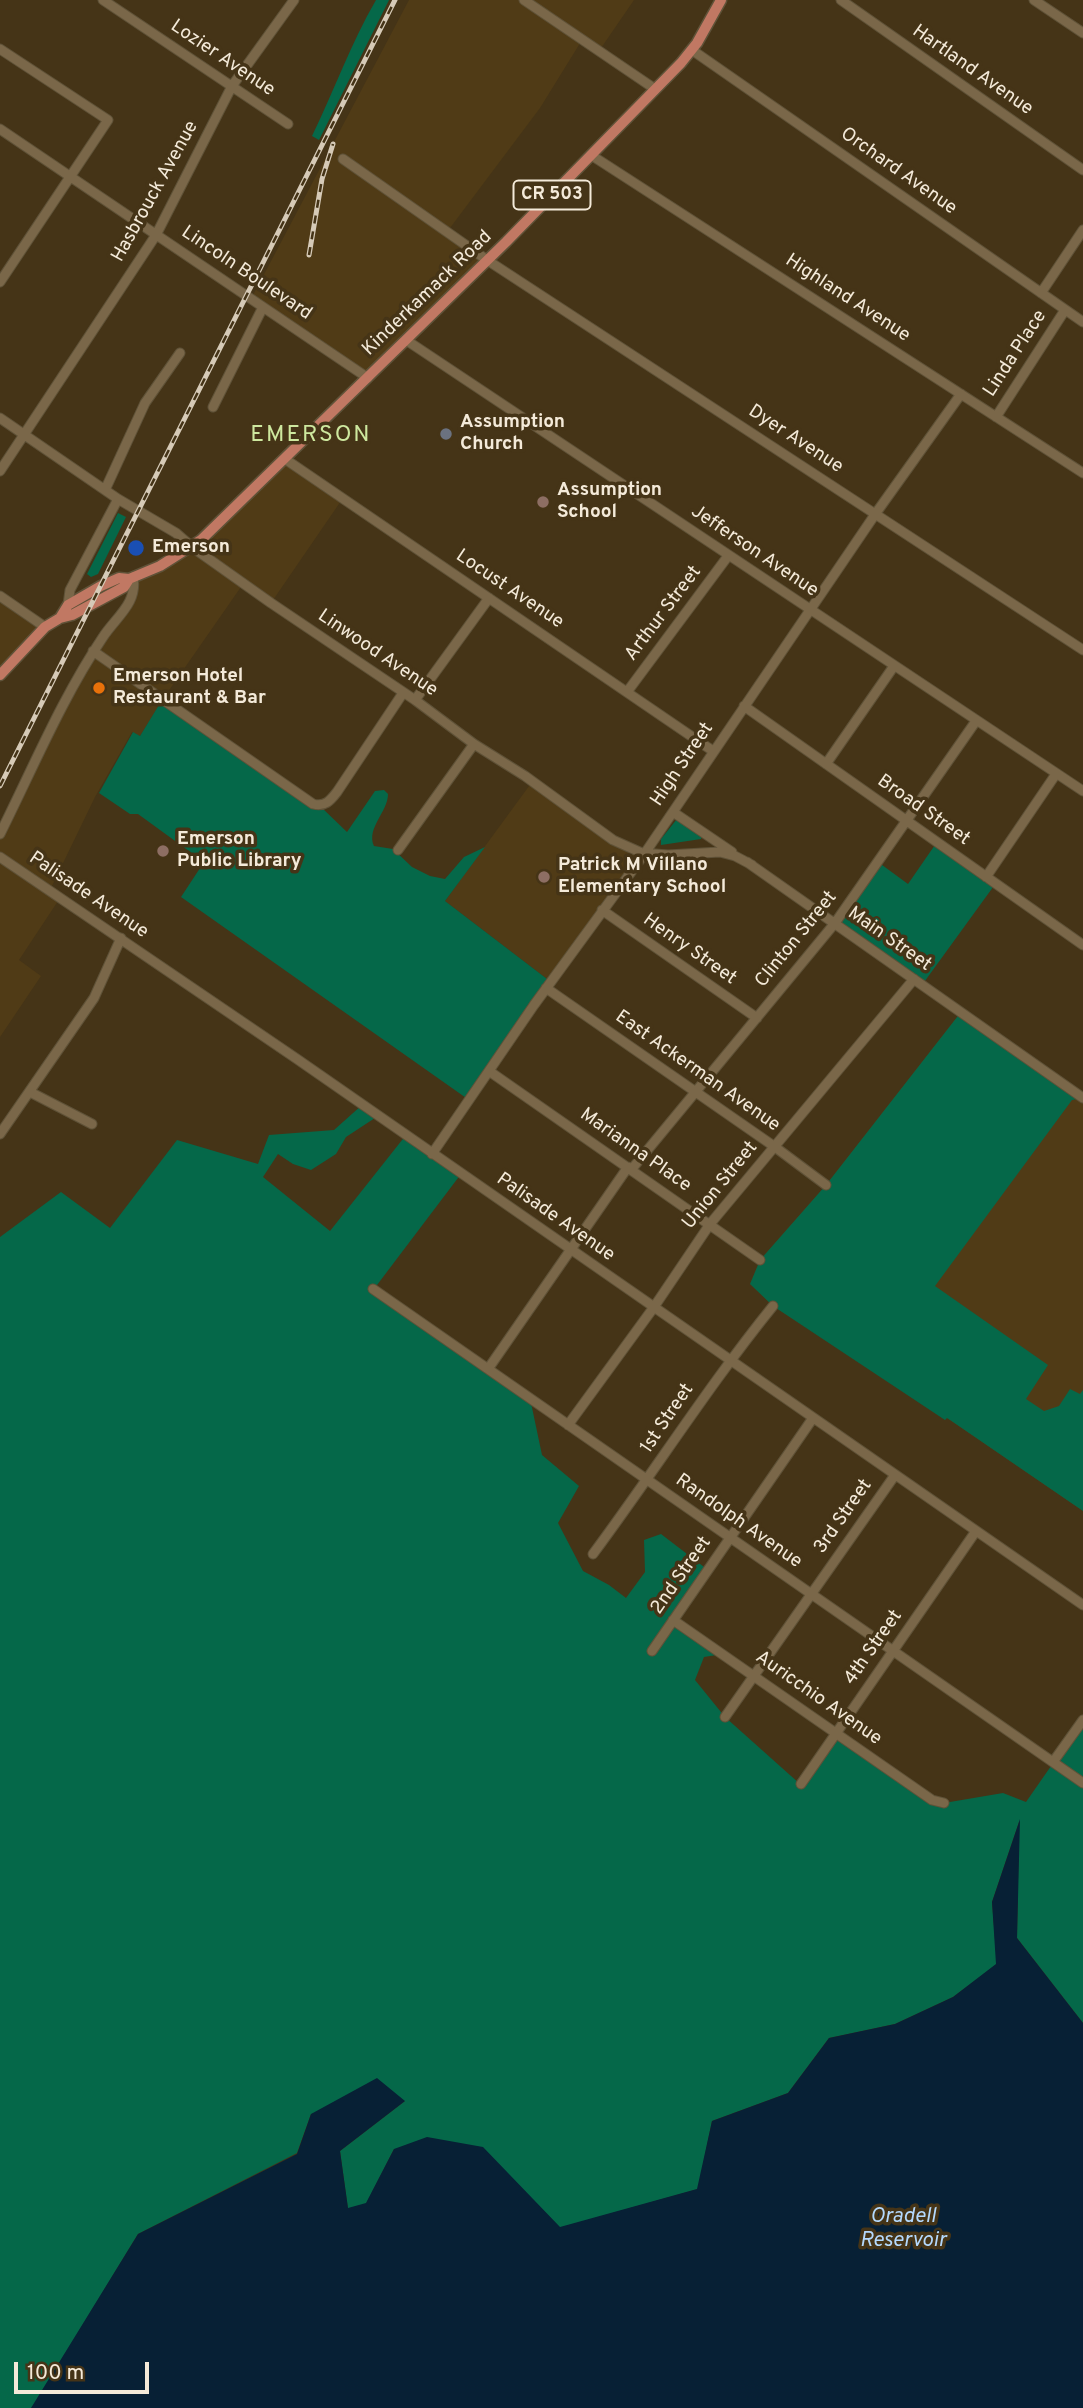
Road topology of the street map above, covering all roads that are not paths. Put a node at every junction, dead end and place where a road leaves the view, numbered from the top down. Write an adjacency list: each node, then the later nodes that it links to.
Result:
1 (103, 0): 10 (street, Lozier Avenue)
2 (293, 0): 10 (street, Hasbrouck Avenue)
3 (524, 0): 11 (street)
4 (721, 0): 9 (main road, Kinderkamack Road / CR 503)
5 (841, 0): 16 (street, Hartland Avenue)
6 (1034, 0): 7 (street)
7 (1083, 33)
8 (0, 50): 17 (street)
9 (692, 50): 11 (main road, Kinderkamack Road / CR 503); 22 (street, Orchard Avenue)
10 (232, 86): 12 (street, Lozier Avenue); 19 (street, Hasbrouck Avenue)
11 (655, 89): 14 (main road, Kinderkamack Road / CR 503)
12 (288, 124)
13 (0, 130): 17 (street, Lincoln Boulevard)
14 (591, 155): 20 (main road, Kinderkamack Road / CR 503); 29 (street, Highland Avenue)
15 (343, 159): 20 (street)
16 (1083, 170)
17 (70, 177): 19 (street, Lincoln Boulevard); 21 (street)
18 (1083, 230): 22 (street, Linda Place)
19 (156, 234): 23 (street, Lincoln Boulevard); 33 (street, Hasbrouck Avenue)
20 (487, 260): 26 (main road, Kinderkamack Road / CR 503); 39 (street, Dyer Avenue)
21 (0, 282)
22 (1041, 293): 24 (street, Orchard Avenue)
23 (263, 307): 28 (street, Lincoln Boulevard); 30 (street)
24 (1065, 310): 25 (street, Orchard Avenue); 31 (street, Linda Place)
25 (1083, 322)
26 (405, 341): 28 (main road, Kinderkamack Road / CR 503); 41 (street, Jefferson Avenue)
27 (180, 353): 37 (street)
28 (368, 377): 34 (main road, Kinderkamack Road / CR 503)
29 (961, 394): 31 (street, Highland Avenue); 39 (street, High Street)
30 (213, 407)
31 (996, 416): 36 (street, Highland Avenue)
32 (0, 418): 33 (street, Linwood Avenue)
33 (24, 434): 35 (street, Hasbrouck Avenue); 37 (street, Linwood Avenue)
34 (285, 458): 40 (main road, Kinderkamack Road / CR 503); 44 (street, Locust Avenue)
35 (0, 471)
36 (1083, 473)
37 (105, 490): 38 (street, Linwood Avenue)
38 (118, 499): 40 (street, Linwood Avenue); 45 (street)
39 (876, 513): 46 (street, High Street); 49 (street, Dyer Avenue)
40 (192, 547): 42 (main road, Kinderkamack Road / CR 503); 54 (street, Linwood Avenue)
41 (728, 556): 46 (street, Jefferson Avenue); 53 (street, Arthur Street)
42 (131, 578): 45 (main road, Kinderkamack Road / CR 503); 47 (main road, Kinderkamack Road / CR 503); 50 (street)
43 (0, 596): 48 (street)
44 (489, 598): 53 (street, Locust Avenue); 55 (street)
45 (68, 605): 47 (main road, Kinderkamack Road / CR 503)
46 (809, 610): 51 (street, Jefferson Avenue); 56 (street, High Street)
47 (60, 618): 48 (main road, Kinderkamack Road / CR 503)
48 (45, 627): 52 (main road, Kinderkamack Road / CR 503)
49 (1083, 650)
50 (93, 651): 54 (street); 65 (street)
51 (894, 666): 57 (street, Jefferson Avenue); 60 (street)
52 (0, 676)
53 (627, 692): 59 (street, Locust Avenue)
54 (403, 693): 55 (street, Linwood Avenue)
55 (415, 700): 58 (street, Linwood Avenue)
56 (744, 706): 59 (street, High Street); 60 (street, Broad Street)
57 (976, 721): 61 (street, Jefferson Avenue); 64 (street, Clinton Street)
58 (474, 744): 66 (street); 67 (street, Linwood Avenue)
59 (713, 751): 63 (street, High Street)
60 (826, 764): 64 (street, Broad Street)
61 (1056, 774): 62 (street, Jefferson Avenue); 70 (street)
62 (1083, 791)
63 (673, 812): 67 (street, High Street); 69 (street, Main Street)
64 (907, 821): 70 (street, Broad Street); 72 (street, Clinton Street)
65 (0, 834)
66 (398, 850)
67 (645, 853): 69 (street, Linwood Avenue); 71 (street, High Street)
68 (3, 859): 73 (street, Palisade Avenue)
69 (752, 865): 72 (street, Main Street)
70 (986, 877): 74 (street, Broad Street)
71 (601, 910): 76 (street, High Street); 77 (street, Henry Street)
72 (835, 923): 75 (street, Main Street); 77 (street, Clinton Street)
73 (121, 938): 79 (street); 85 (street, Palisade Avenue)
74 (1083, 945)
75 (914, 979): 81 (street, Main Street); 84 (street, Union Street)
76 (546, 988): 78 (street, High Street); 80 (street, East Ackerman Avenue)
77 (757, 1018): 80 (street, Clinton Street)
78 (489, 1071): 85 (street, High Street); 86 (street, Marianna Place)
79 (30, 1092): 82 (street); 83 (street)
80 (695, 1093): 84 (street, East Ackerman Avenue); 86 (street, Clinton Street)
81 (1083, 1098)
82 (92, 1124)
83 (0, 1134)
84 (775, 1147): 87 (street, East Ackerman Avenue); 88 (street, Union Street)
85 (432, 1154): 89 (street, Palisade Avenue)
86 (630, 1169): 88 (street, Marianna Place); 89 (street, Clinton Street)
87 (826, 1185)
88 (710, 1224): 90 (street, Marianna Place); 93 (street, Union Street)
89 (570, 1250): 93 (street, Palisade Avenue); 95 (street, Clinton Street)
90 (760, 1260)
91 (373, 1289): 95 (street, Randolph Avenue)
92 (773, 1306): 94 (street, 1st Street)
93 (654, 1307): 94 (street, Palisade Avenue); 97 (street, Union Street)
94 (729, 1359): 96 (street, Palisade Avenue); 99 (street, 1st Street)
95 (488, 1369): 97 (street, Randolph Avenue)
96 (813, 1418): 98 (street, Palisade Avenue); 101 (street, 2nd Street)
97 (568, 1425): 99 (street, Randolph Avenue)
98 (895, 1475): 100 (street, Palisade Avenue); 103 (street, 3rd Street)
99 (648, 1480): 101 (street, Randolph Avenue); 102 (street, 1st Street)
100 (976, 1531): 104 (street, Palisade Avenue); 107 (street, 4th Street)
101 (730, 1538): 103 (street, Randolph Avenue); 105 (street, 2nd Street)
102 (593, 1554)
103 (811, 1594): 107 (street, Randolph Avenue); 108 (street, 3rd Street)
104 (1083, 1605)
105 (673, 1620): 106 (street, 2nd Street); 108 (street, Auricchio Avenue)
106 (652, 1651)
107 (893, 1651): 111 (street, 4th Street); 112 (street, Randolph Avenue)
108 (754, 1675): 109 (street, 3rd Street); 111 (street, Auricchio Avenue)
109 (725, 1717)
110 (1083, 1720): 112 (street)
111 (836, 1733): 114 (street, 4th Street); 115 (street, Auricchio Avenue)
112 (1053, 1762): 113 (street, Randolph Avenue)
113 (1083, 1783)
114 (801, 1784)
115 (944, 1803)

